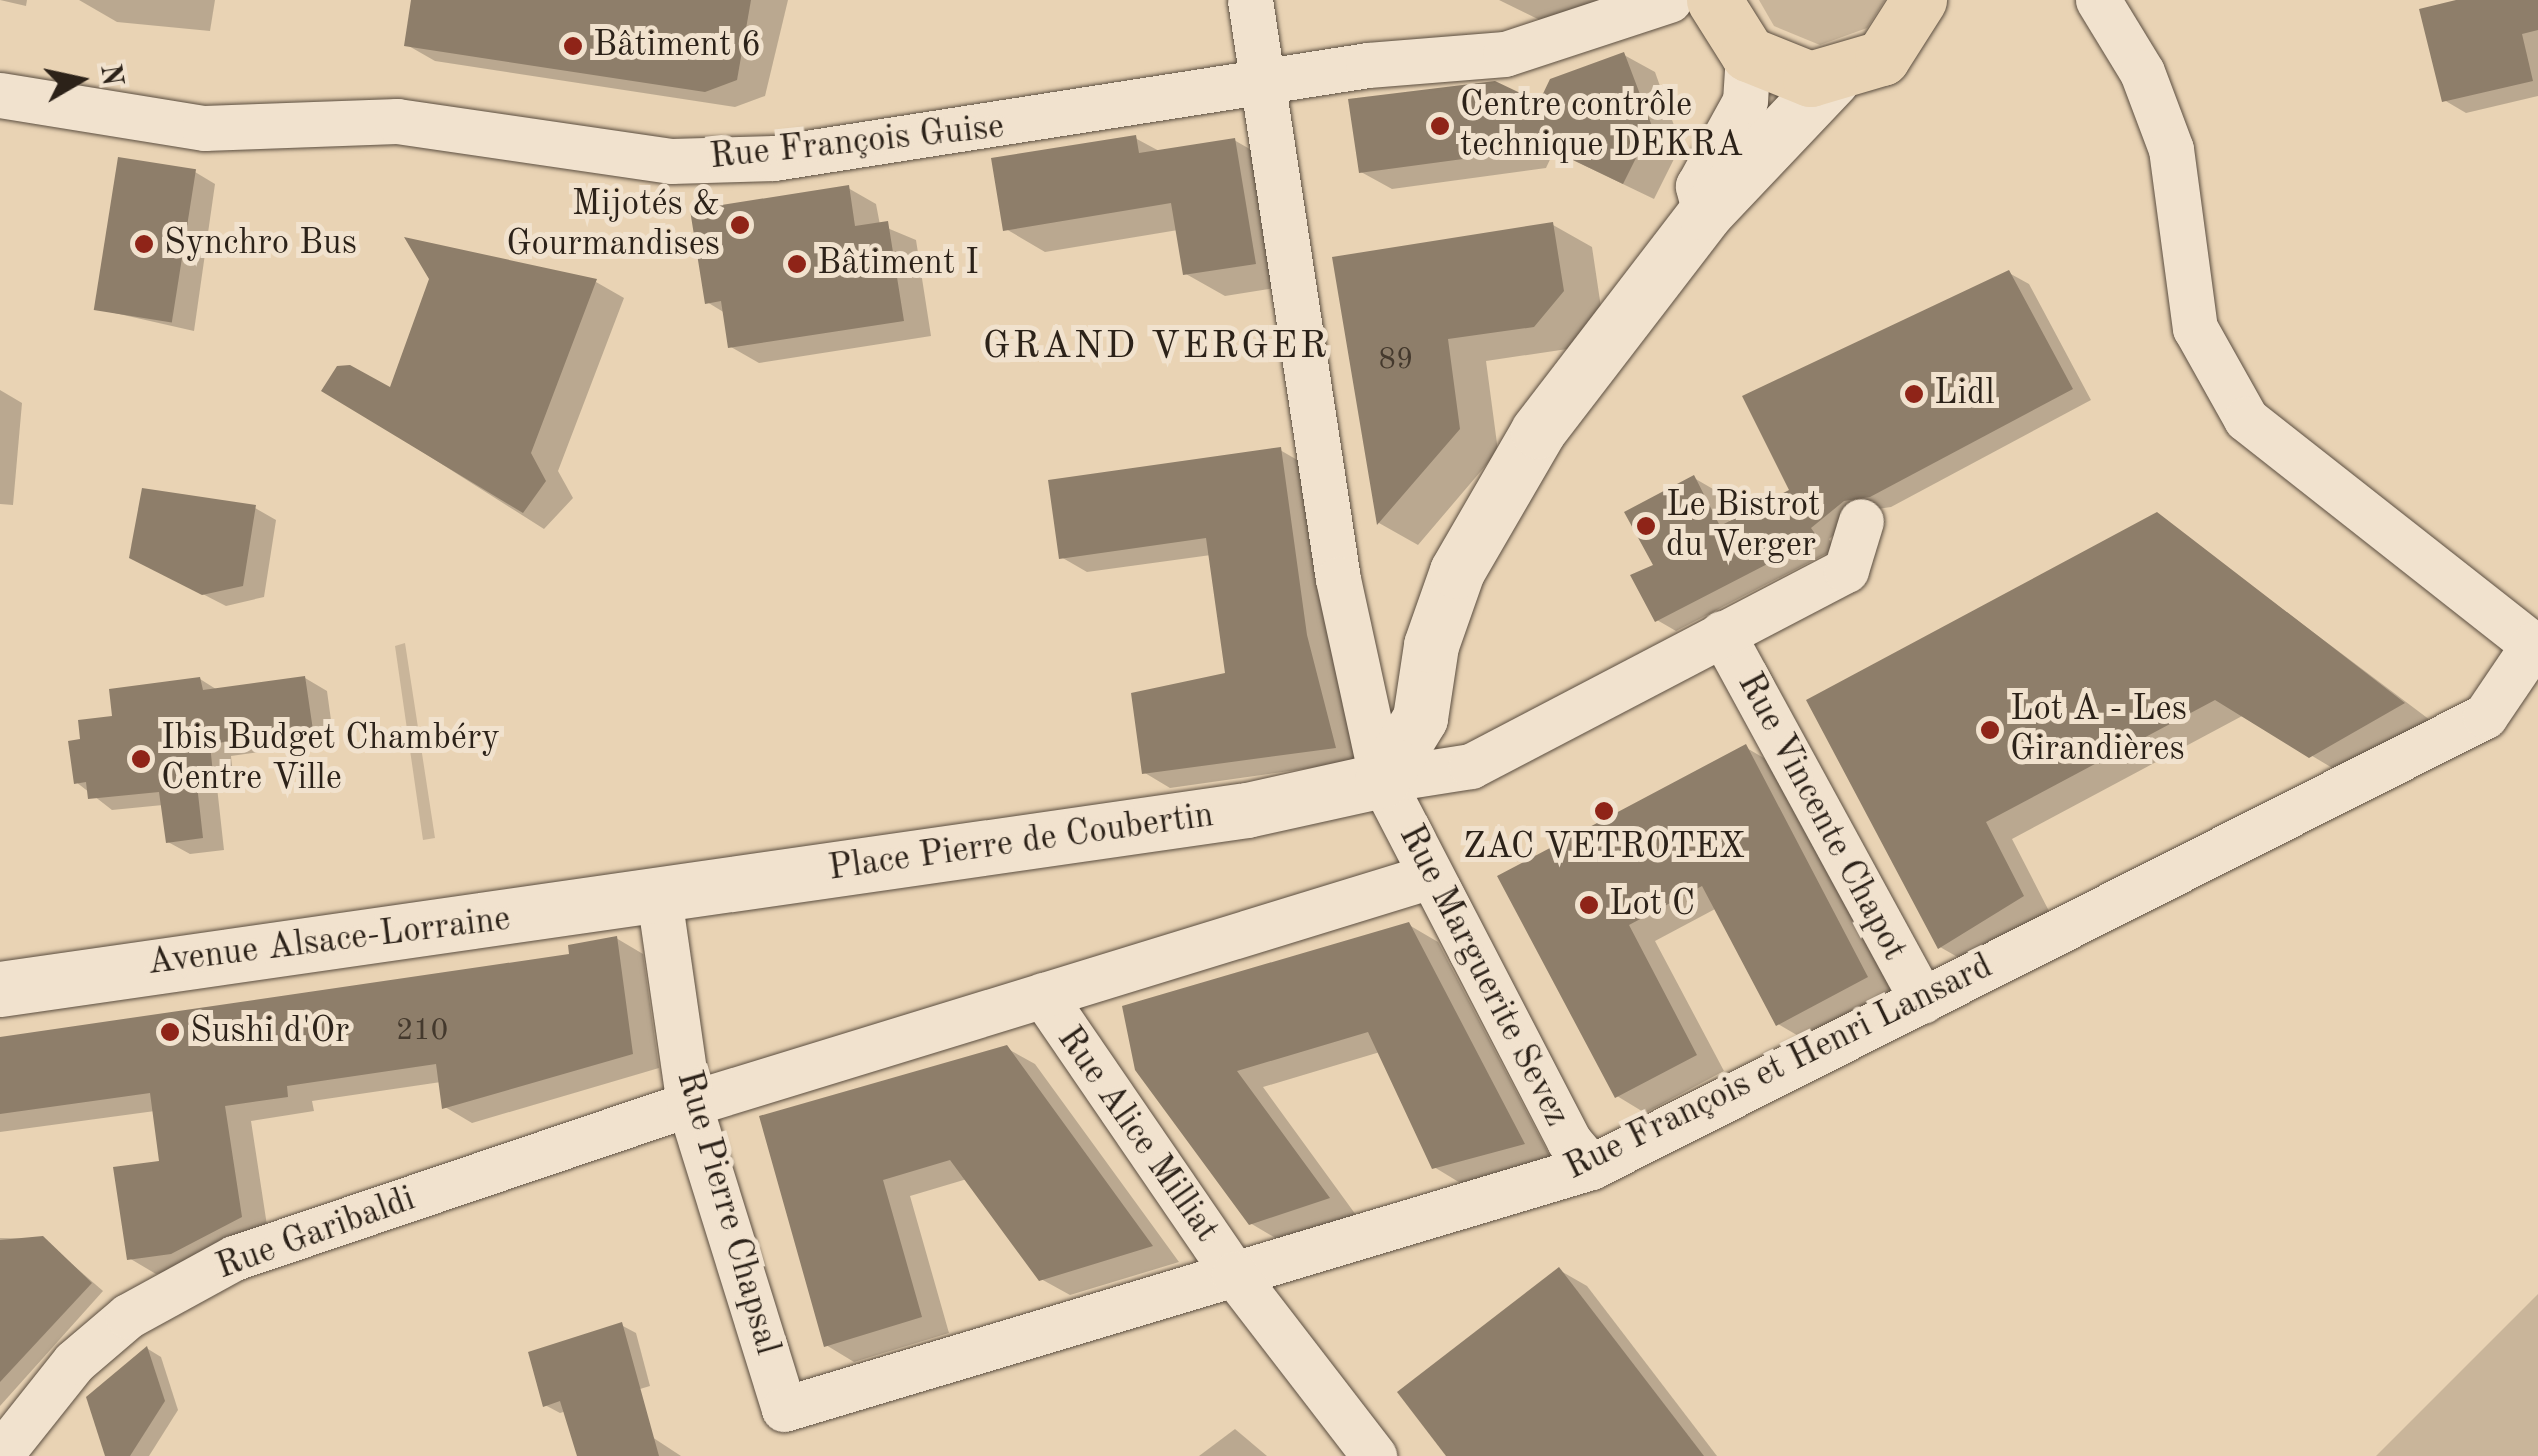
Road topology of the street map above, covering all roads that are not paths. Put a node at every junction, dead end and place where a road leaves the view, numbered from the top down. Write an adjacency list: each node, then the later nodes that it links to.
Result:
1 (1250, 0): 7 (street, Rue Marguerite Sevez)
2 (2098, 0): 12 (street)
3 (1924, 5): 6 (main road)
4 (1659, 7): 5 (street, Rue François Guise); 7 (street, Rue François Guise)
5 (1728, 24): 6 (main road); 9 (street)
6 (1832, 78): 9 (main road)
7 (1264, 85): 8 (street, Rue François Guise); 13 (street, Rue Marguerite Sevez)
8 (0, 95)
9 (1705, 213): 13 (main road)
10 (1861, 521): 11 (street)
11 (1722, 634): 13 (street); 18 (street, Rue Vincente Chapot)
12 (2535, 647): 18 (street, Rue François et Henri Lansard)
13 (1382, 780): 14 (street, Rue Marguerite Sevez); 15 (main road, Place Pierre de Coubertin)
14 (1431, 876): 17 (street, Rue Garibaldi); 20 (street, Rue Marguerite Sevez)
15 (659, 897): 16 (main road, Avenue Alsace-Lorraine); 19 (street, Rue Pierre Chapsal)
16 (0, 988)
17 (1043, 995): 19 (street, Rue Garibaldi); 21 (street, Rue Alice Milliat)
18 (1923, 1000): 20 (street, Rue François et Henri Lansard)
19 (690, 1104): 22 (street, Rue Pierre Chapsal); 23 (street, Rue Garibaldi)
20 (1592, 1167): 21 (street, Rue François et Henri Lansard)
21 (1234, 1274): 22 (street, Rue François et Henri Lansard); 24 (street, Rue Alice Milliat)
22 (784, 1409)
23 (1, 1455)
24 (1374, 1456)

